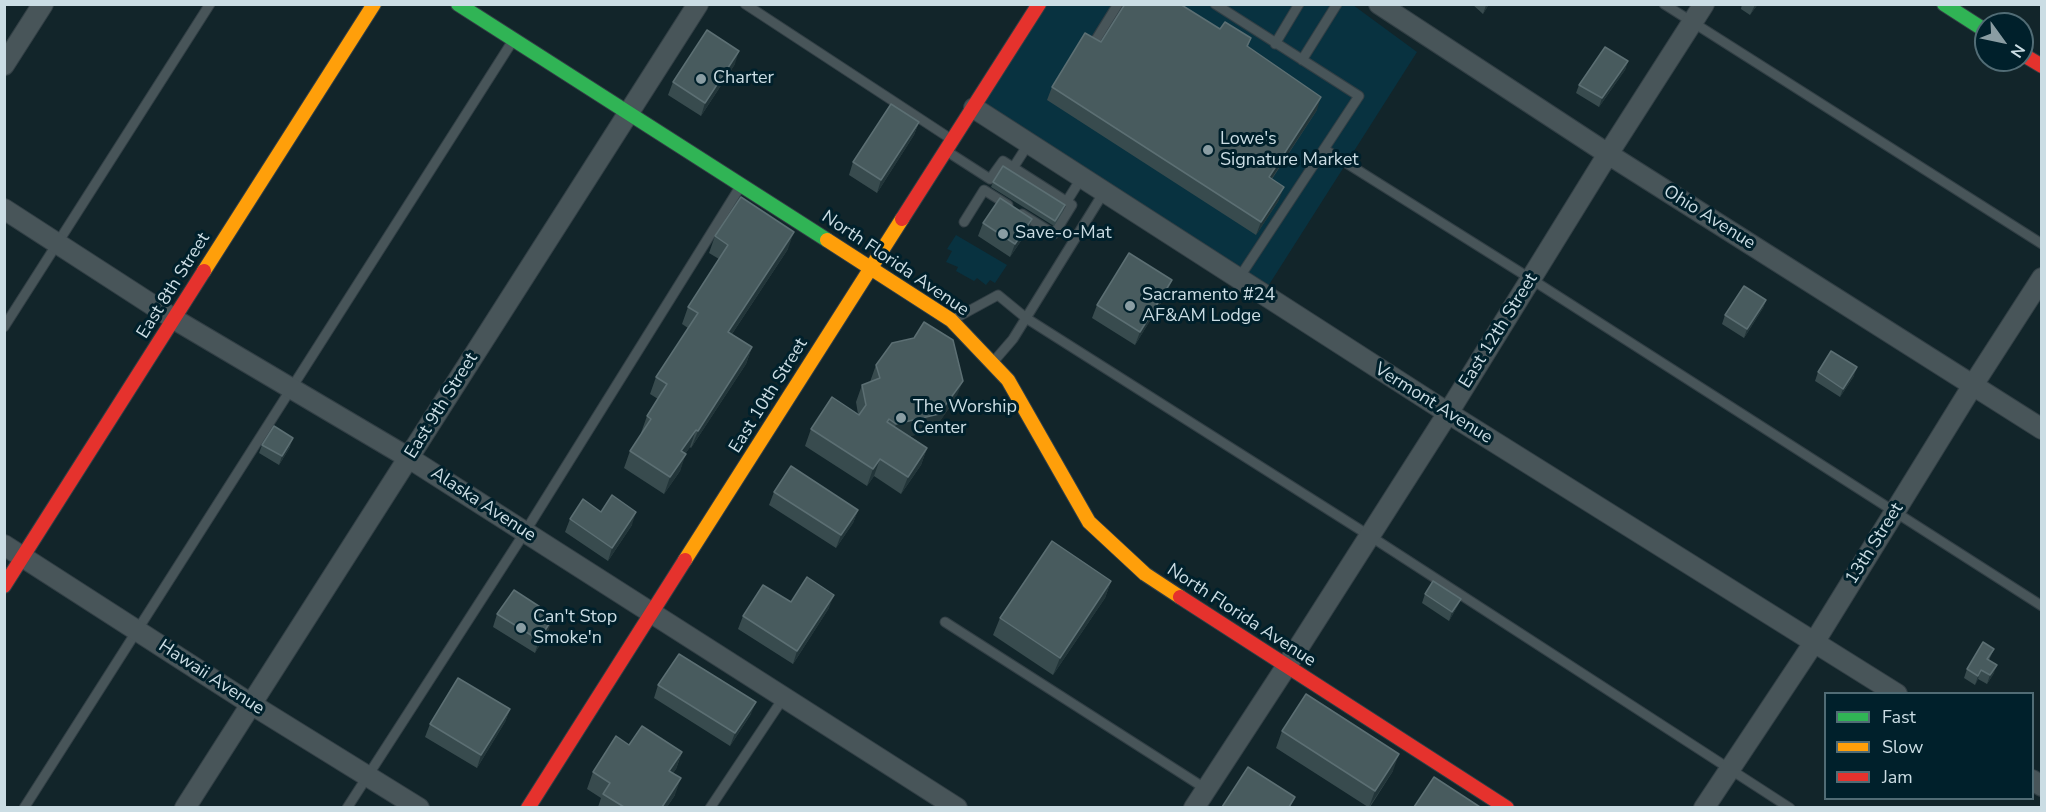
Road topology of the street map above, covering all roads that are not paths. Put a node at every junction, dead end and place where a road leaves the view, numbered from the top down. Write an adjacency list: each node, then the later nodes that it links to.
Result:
1 (43, 4): 22 (street)
2 (210, 4): 40 (lane)
3 (374, 4): 48 (main road, East 8th Street)
4 (458, 4): 18 (main road, North Florida Avenue)
5 (698, 4): 24 (street, East 9th Street)
6 (745, 4): 26 (lane)
7 (1118, 4): 20 (lane)
8 (1215, 4): 19 (lane)
9 (1299, 4): 19 (lane)
10 (1337, 4): 21 (lane)
11 (1379, 4): 28 (street, Ohio Avenue)
12 (1664, 4): 16 (lane)
13 (1704, 4): 16 (street, East 12th Street)
14 (1944, 4): 17 (main road)
15 (1031, 7): 23 (main road, East 10th Street)
16 (1692, 22): 28 (street, East 12th Street); 41 (lane)
17 (1974, 23)
18 (513, 39): 24 (main road, North Florida Avenue); 53 (lane)
19 (1275, 44): 21 (lane)
20 (1092, 46)
21 (1302, 60): 27 (lane)
22 (4, 64)
23 (974, 108): 25 (street, Vermont Avenue); 26 (main road, East 10th Street)
24 (628, 113): 32 (main road, North Florida Avenue); 56 (street, East 9th Street)
25 (1029, 143): 29 (lane); 30 (street, Vermont Avenue)
26 (950, 146): 31 (lane); 43 (main road, East 10th Street)
27 (1324, 149): 44 (lane); 46 (lane)
28 (1608, 154): 46 (street, East 12th Street); 52 (street, Ohio Avenue)
29 (1013, 168): 31 (lane); 35 (lane)
30 (1082, 177): 34 (street, Vermont Avenue); 35 (lane)
31 (990, 179): 33 (lane)
32 (741, 185): 43 (main road, North Florida Avenue); 58 (lane)
33 (984, 190): 38 (lane); 39 (lane)
34 (1104, 192): 37 (lane); 44 (street, Vermont Avenue)
35 (1069, 203): 37 (lane); 39 (lane)
36 (4, 209): 40 (street, Alaska Avenue)
37 (1090, 216): 42 (lane)
38 (964, 222)
39 (1054, 234): 42 (lane)
40 (57, 243): 48 (street, Alaska Avenue); 50 (lane)
41 (2042, 244)
42 (1071, 245): 47 (lane)
43 (872, 268): 49 (main road, North Florida Avenue); 64 (main road, East 10th Street)
44 (1239, 278): 54 (street, Vermont Avenue)
45 (2042, 278): 52 (street, 13th Street)
46 (1531, 279): 54 (street, East 12th Street); 57 (lane)
47 (1026, 318): 49 (lane); 51 (lane); 59 (lane)
48 (174, 319): 53 (street, Alaska Avenue); 61 (main road, East 8th Street)
49 (951, 320): 51 (main road, North Florida Avenue)
50 (4, 327)
51 (992, 363): 68 (main road, North Florida Avenue)
52 (1973, 385): 55 (street, Ohio Avenue); 57 (street, 13th Street)
53 (290, 387): 56 (street, Alaska Avenue); 66 (lane)
54 (1448, 413): 59 (street, East 12th Street); 67 (street, Vermont Avenue)
55 (2042, 429)
56 (409, 458): 58 (street, Alaska Avenue); 71 (street, East 9th Street)
57 (1895, 512): 63 (lane); 67 (street, 13th Street)
58 (525, 532): 64 (street, Alaska Avenue); 73 (lane)
59 (1370, 536): 68 (street, East 12th Street); 72 (lane)
60 (4, 545): 61 (street, Hawaii Avenue)
61 (23, 557): 62 (main road, East 8th Street); 66 (street, Hawaii Avenue)
62 (4, 586)
63 (2042, 606)
64 (652, 614): 70 (street, Alaska Avenue); 79 (main road, East 10th Street)
65 (945, 622): 74 (lane)
66 (137, 631): 71 (street, Hawaii Avenue); 75 (lane)
67 (1815, 641): 69 (street, Vermont Avenue); 72 (street, 13th Street)
68 (1286, 667): 74 (street, East 12th Street); 83 (main road, North Florida Avenue)
69 (1895, 692)
70 (784, 698): 80 (lane); 81 (street, Alaska Avenue)
71 (251, 704): 73 (street, Hawaii Avenue); 76 (street, East 9th Street)
72 (1729, 769): 84 (street, 13th Street); 85 (lane)
73 (367, 775): 77 (lane); 78 (street, Hawaii Avenue)
74 (1206, 789): 82 (street, East 12th Street)
75 (24, 807)
76 (185, 807)
77 (346, 807)
78 (419, 807)
79 (528, 807)
80 (710, 807)
81 (957, 807)
82 (1194, 807)
83 (1507, 807)
84 (1704, 807)
85 (1790, 807)

